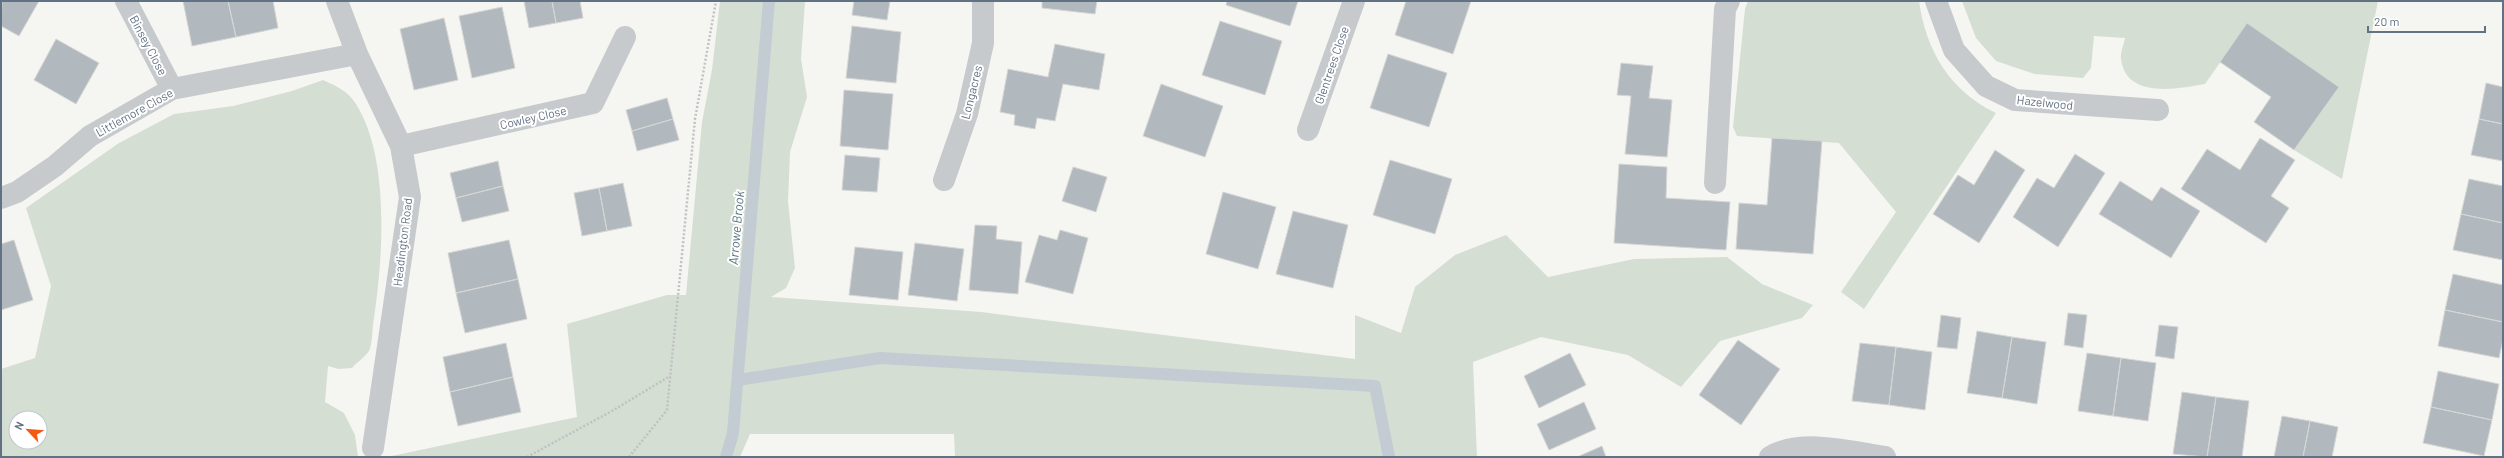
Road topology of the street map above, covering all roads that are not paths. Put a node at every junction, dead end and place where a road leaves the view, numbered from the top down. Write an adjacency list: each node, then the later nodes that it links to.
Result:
1 (126, 1): 9 (street, Binsey Close)
2 (337, 1): 8 (street, Headington Road)
3 (982, 1): 13 (street, Longacres)
4 (1354, 1): 11 (street, Glentrees Close)
5 (1729, 1): 14 (street)
6 (1936, 1): 10 (street, Hazelwood)
7 (626, 37): 12 (street, Cowley Close)
8 (357, 54): 9 (street, Littlemore Close); 12 (street, Headington Road)
9 (172, 89): 15 (street, Littlemore Close)
10 (2158, 110)
11 (1308, 130)
12 (401, 146): 16 (street, Headington Road)
13 (944, 180)
14 (1715, 183)
15 (1, 198)
16 (373, 448)
17 (1770, 457): 18 (street)
18 (1885, 457)

